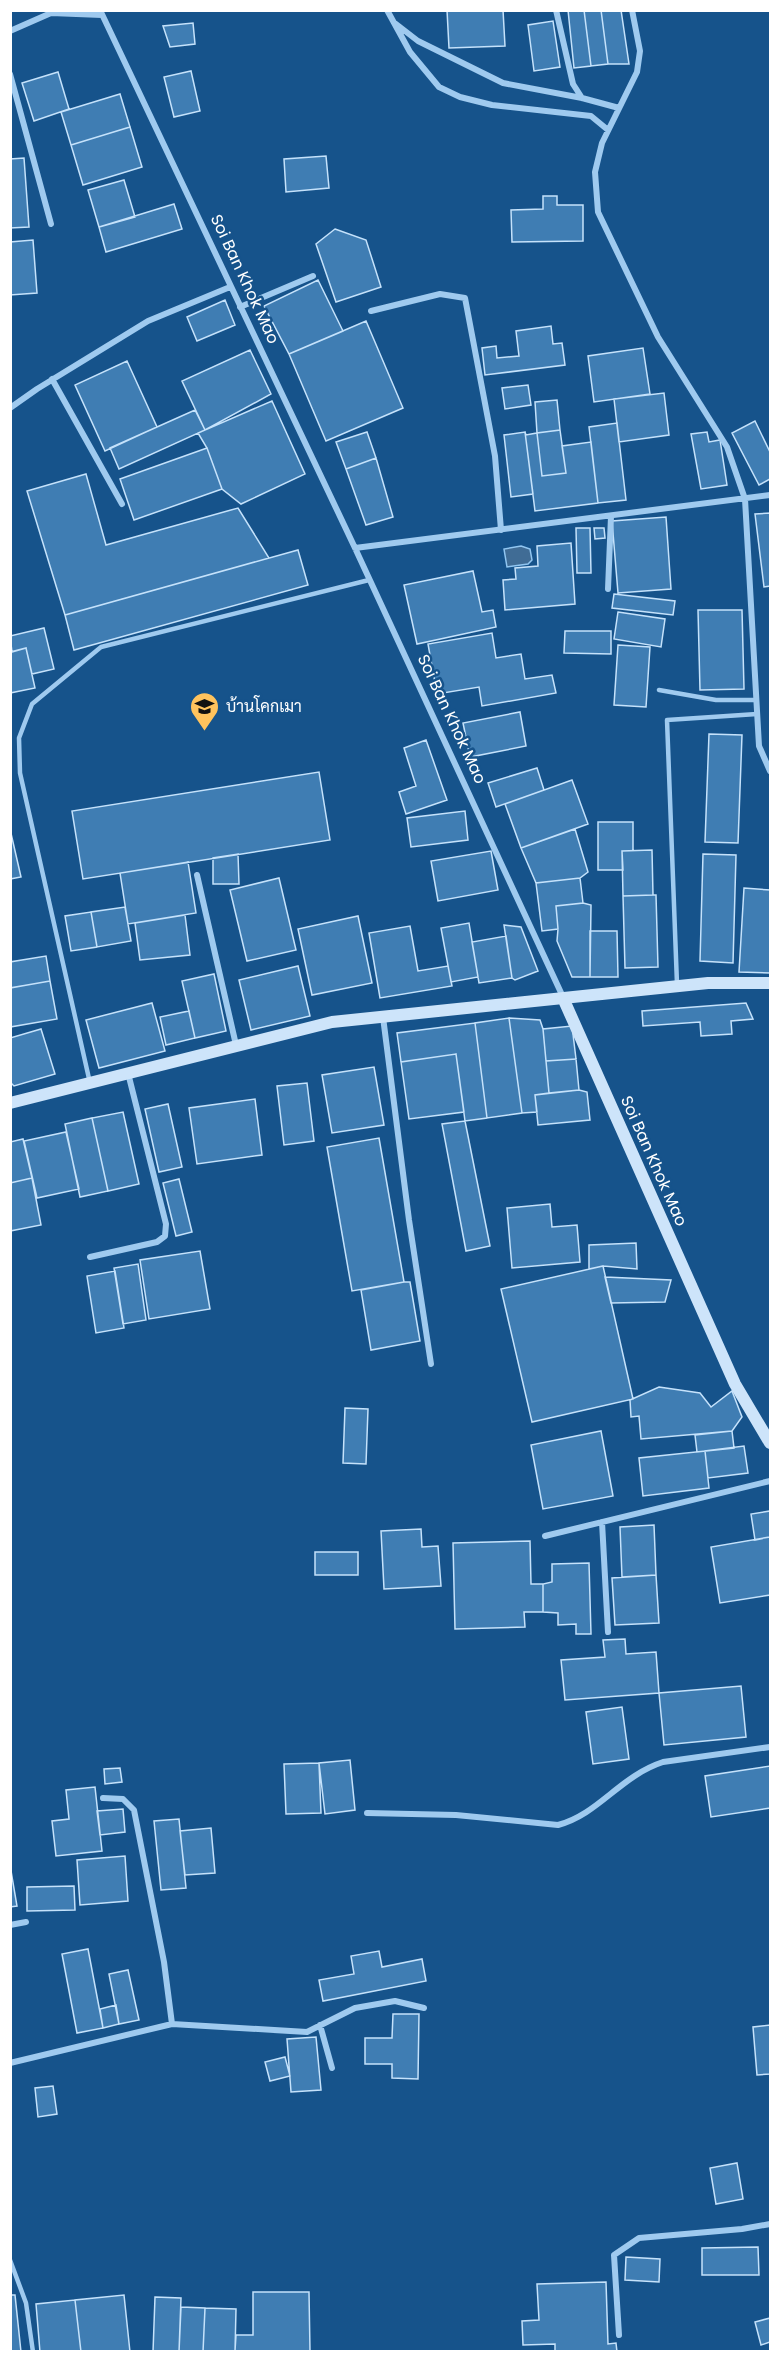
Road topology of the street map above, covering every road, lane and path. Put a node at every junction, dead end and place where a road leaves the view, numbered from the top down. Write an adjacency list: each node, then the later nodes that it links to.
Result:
1 (387, 10): 5 (street)
2 (556, 10): 8 (street)
3 (632, 10): 9 (street)
4 (101, 13): 6 (street); 13 (street, Soi Ban Khok Mao)
5 (393, 22): 8 (street); 10 (street)
6 (10, 31)
7 (10, 74): 11 (street)
8 (582, 98): 9 (street)
9 (619, 108): 10 (street)
10 (608, 130): 19 (street)
11 (51, 224)
12 (313, 276): 14 (street)
13 (230, 287): 14 (street, Soi Ban Khok Mao); 16 (street)
14 (240, 307): 23 (street, Soi Ban Khok Mao)
15 (371, 311): 22 (street)
16 (52, 379): 17 (street); 20 (street)
17 (10, 408)
18 (771, 495): 19 (street)
19 (745, 499): 21 (street); 27 (street)
20 (122, 504)
21 (611, 516): 22 (street); 25 (street)
22 (501, 530): 23 (street)
23 (355, 548): 24 (street, Soi Ban Khok Mao)
24 (369, 580): 33 (street, Soi Ban Khok Mao); 37 (lane)
25 (608, 589)
26 (659, 690): 27 (lane)
27 (756, 700): 28 (street)
28 (757, 714): 29 (street); 32 (lane)
29 (771, 771)
30 (197, 874): 35 (street)
31 (771, 983): 32 (street)
32 (677, 986): 33 (street)
33 (563, 998): 34 (street); 41 (street, Soi Ban Khok Mao)
34 (382, 1017): 35 (street); 40 (street)
35 (236, 1045): 36 (street)
36 (128, 1072): 37 (street); 39 (street)
37 (90, 1083): 38 (street)
38 (10, 1103)
39 (90, 1257)
40 (431, 1364)
41 (771, 1443)
42 (771, 1481): 43 (street)
43 (602, 1522): 44 (street); 45 (street)
44 (545, 1536)
45 (608, 1632)
46 (771, 1747): 48 (street)
47 (104, 1798): 52 (street)
48 (367, 1813)
49 (26, 1922): 50 (street)
50 (10, 1925)
51 (424, 2008): 53 (street)
52 (172, 2024): 53 (street); 54 (street)
53 (320, 2025): 55 (street)
54 (10, 2063)
55 (332, 2068)
56 (771, 2224): 58 (street)
57 (10, 2259): 59 (lane)
58 (618, 2335)
59 (33, 2352)

